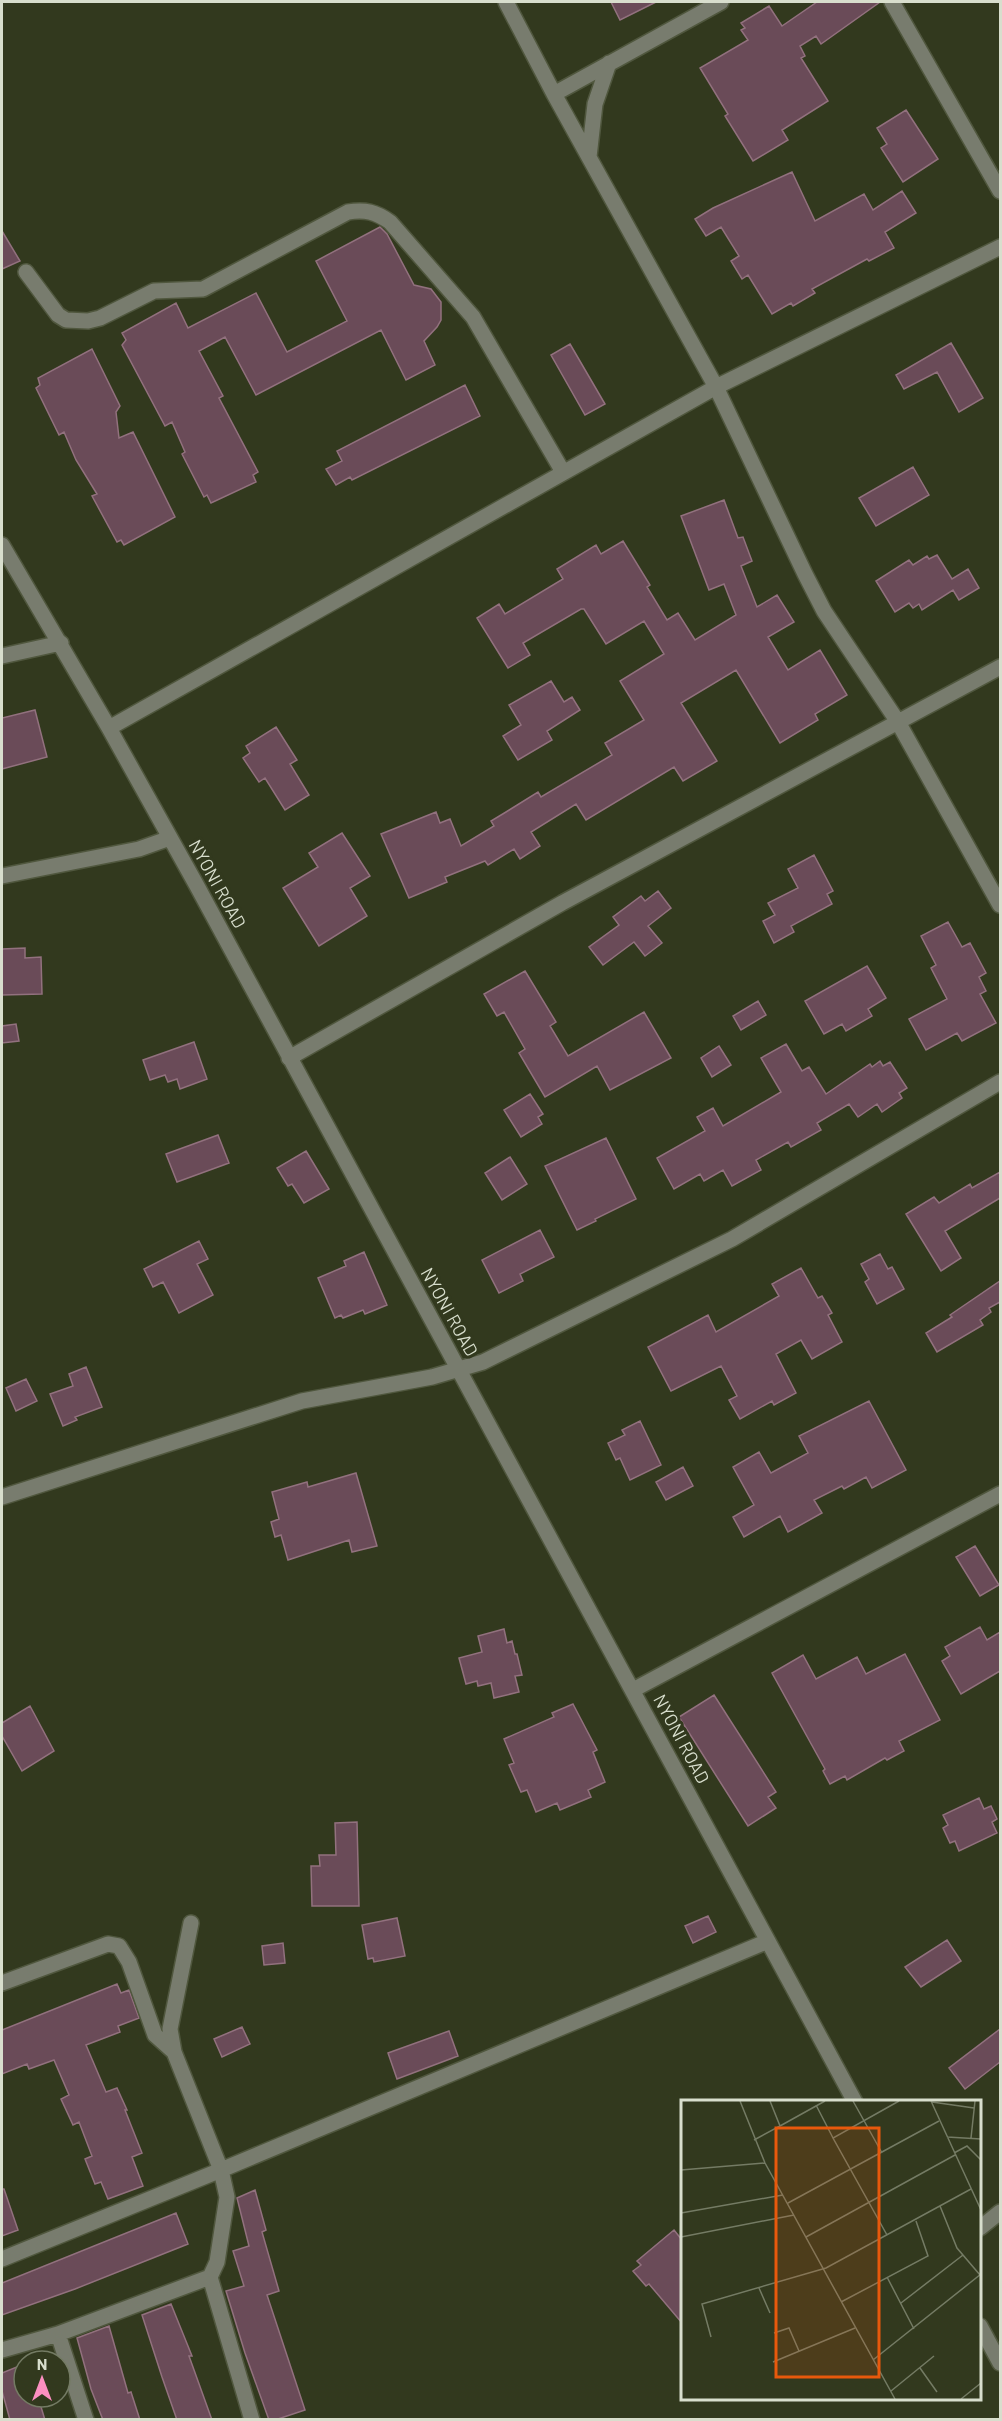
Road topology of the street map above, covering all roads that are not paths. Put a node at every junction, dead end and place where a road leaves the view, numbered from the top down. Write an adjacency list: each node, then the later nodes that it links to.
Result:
1 (506, 2): 5 (street)
2 (721, 2): 4 (street)
3 (892, 2): 7 (street)
4 (609, 63): 5 (street); 6 (street)
5 (554, 94): 6 (street)
6 (589, 157): 10 (street)
7 (1000, 191)
8 (1000, 247): 10 (street)
9 (26, 272): 11 (street)
10 (716, 387): 11 (street); 16 (street)
11 (563, 472): 17 (street)
12 (2, 544): 13 (street, NYONI ROAD)
13 (61, 644): 14 (street); 17 (street, NYONI ROAD)
14 (2, 656)
15 (1000, 667): 16 (street)
16 (898, 722): 20 (street); 21 (street)
17 (109, 728): 18 (street, NYONI ROAD)
18 (170, 838): 19 (street); 21 (street, NYONI ROAD)
19 (2, 876)
20 (1000, 905)
21 (289, 1058): 23 (street, NYONI ROAD)
22 (1000, 1082): 23 (street)
23 (459, 1370): 25 (street); 26 (street, NYONI ROAD)
24 (1000, 1494): 26 (street)
25 (2, 1497)
26 (633, 1690): 28 (street, NYONI ROAD)
27 (191, 1923): 30 (street)
28 (768, 1941): 31 (street, NYONI ROAD); 32 (street)
29 (2, 1983): 30 (street)
30 (174, 2052): 32 (street)
31 (854, 2100)
32 (221, 2170): 35 (street); 36 (street)
33 (1000, 2212): 34 (street)
34 (981, 2227)
35 (2, 2259)
36 (210, 2277): 38 (street); 42 (street)
37 (981, 2328): 40 (street)
38 (58, 2334): 39 (street); 41 (street)
39 (2, 2350)
40 (1000, 2363)
41 (86, 2420)
42 (252, 2420)

